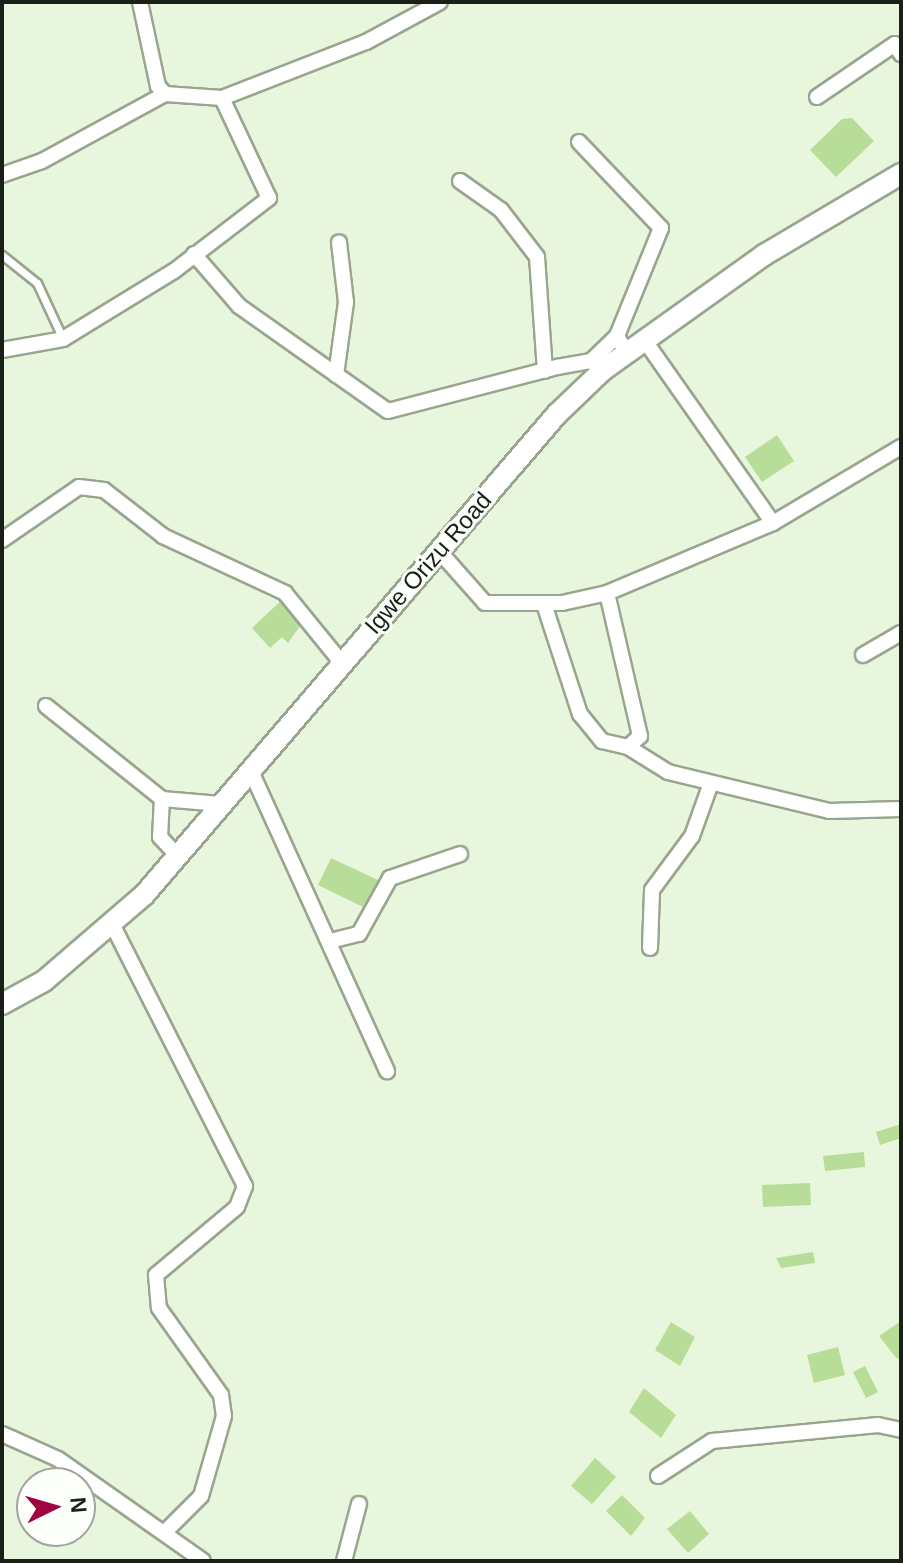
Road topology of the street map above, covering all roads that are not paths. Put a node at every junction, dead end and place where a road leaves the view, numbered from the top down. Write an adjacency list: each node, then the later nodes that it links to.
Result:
1 (140, 2): 4 (street)
2 (440, 2): 6 (street)
3 (901, 54): 5 (street)
4 (165, 94): 6 (street); 9 (street)
5 (817, 97)
6 (222, 98): 12 (street)
7 (579, 142): 16 (street)
8 (901, 174): 14 (main road, Igwe Orizu Road)
9 (2, 175)
10 (460, 181): 19 (street)
11 (339, 242): 20 (street)
12 (194, 254): 15 (street); 20 (street)
13 (2, 255): 15 (lane)
14 (643, 338): 16 (main road, Igwe Orizu Road); 22 (street)
15 (63, 339): 17 (street)
16 (622, 344): 18 (main road, Igwe Orizu Road)
17 (2, 350)
18 (597, 366): 19 (street); 24 (main road, Igwe Orizu Road)
19 (545, 371): 20 (street)
20 (336, 375)
21 (901, 447): 22 (street)
22 (773, 523): 25 (street)
23 (2, 540): 29 (street)
24 (439, 551): 26 (street); 29 (main road, Igwe Orizu Road)
25 (607, 593): 26 (street); 31 (street)
26 (544, 604): 31 (street)
27 (901, 633): 28 (street)
28 (863, 655)
29 (341, 662): 32 (main road, Igwe Orizu Road)
30 (46, 706): 34 (street)
31 (628, 747): 33 (street)
32 (250, 769): 35 (main road, Igwe Orizu Road); 40 (street)
33 (711, 783): 36 (street); 41 (street)
34 (162, 799): 35 (street); 38 (street)
35 (221, 804): 38 (main road, Igwe Orizu Road)
36 (901, 809)
37 (460, 854): 40 (street)
38 (178, 856): 39 (main road, Igwe Orizu Road)
39 (113, 926): 42 (main road, Igwe Orizu Road); 48 (street)
40 (330, 941): 43 (street)
41 (650, 948)
42 (2, 1004)
43 (387, 1071)
44 (901, 1430): 46 (street)
45 (2, 1434): 48 (street)
46 (658, 1476)
47 (359, 1504): 50 (street)
48 (164, 1533): 49 (street)
49 (203, 1561)
50 (344, 1561)

